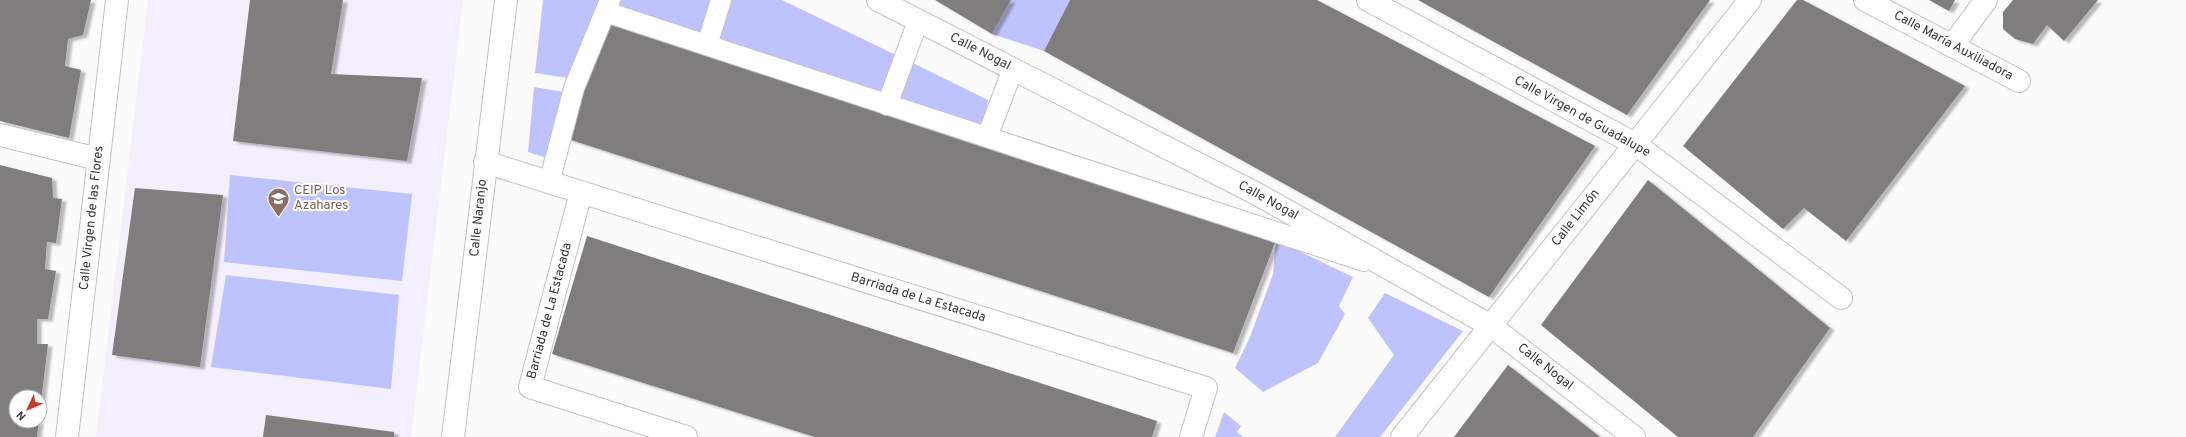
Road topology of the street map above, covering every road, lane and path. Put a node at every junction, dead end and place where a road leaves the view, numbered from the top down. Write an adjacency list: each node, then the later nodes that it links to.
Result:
1 (117, 0): 19 (street, Calle Virgen de las Flores)
2 (506, 0): 20 (street, Calle Naranjo)
3 (721, 0): 11 (street)
4 (878, 0): 10 (street, Calle Nogal)
5 (1368, 0): 18 (street, Calle Virgen de Guadalupe)
6 (1750, 0): 18 (street, Calle Limón)
7 (1865, 0): 12 (street, Calle María Auxiliadora)
8 (1986, 0): 12 (street)
9 (608, 6): 11 (street); 21 (street)
10 (918, 21): 13 (street, Calle Nogal); 15 (street)
11 (707, 45): 15 (street)
12 (1952, 46): 14 (street, Calle María Auxiliadora)
13 (1013, 69): 17 (street); 23 (street, Calle Nogal)
14 (2019, 81)
15 (887, 105): 17 (street)
16 (0, 136): 19 (street)
17 (987, 137): 23 (street)
18 (1635, 144): 24 (street, Calle Virgen de Guadalupe); 25 (street, Calle Limón)
19 (98, 159): 26 (street, Calle Virgen de las Flores)
20 (485, 162): 21 (street, Barriada de La Estacada); 27 (street, Calle Naranjo)
21 (549, 183): 22 (street, Barriada de La Estacada)
22 (581, 192): 28 (street, Barriada de La Estacada); 29 (street, Barriada de La Estacada)
23 (1392, 270): 25 (street, Calle Nogal)
24 (1841, 298)
25 (1491, 326): 30 (street, Calle Limón); 31 (street, Calle Nogal)
26 (67, 437)
27 (453, 437)
28 (686, 437)
29 (1191, 437)
30 (1402, 437)
31 (1634, 437)

